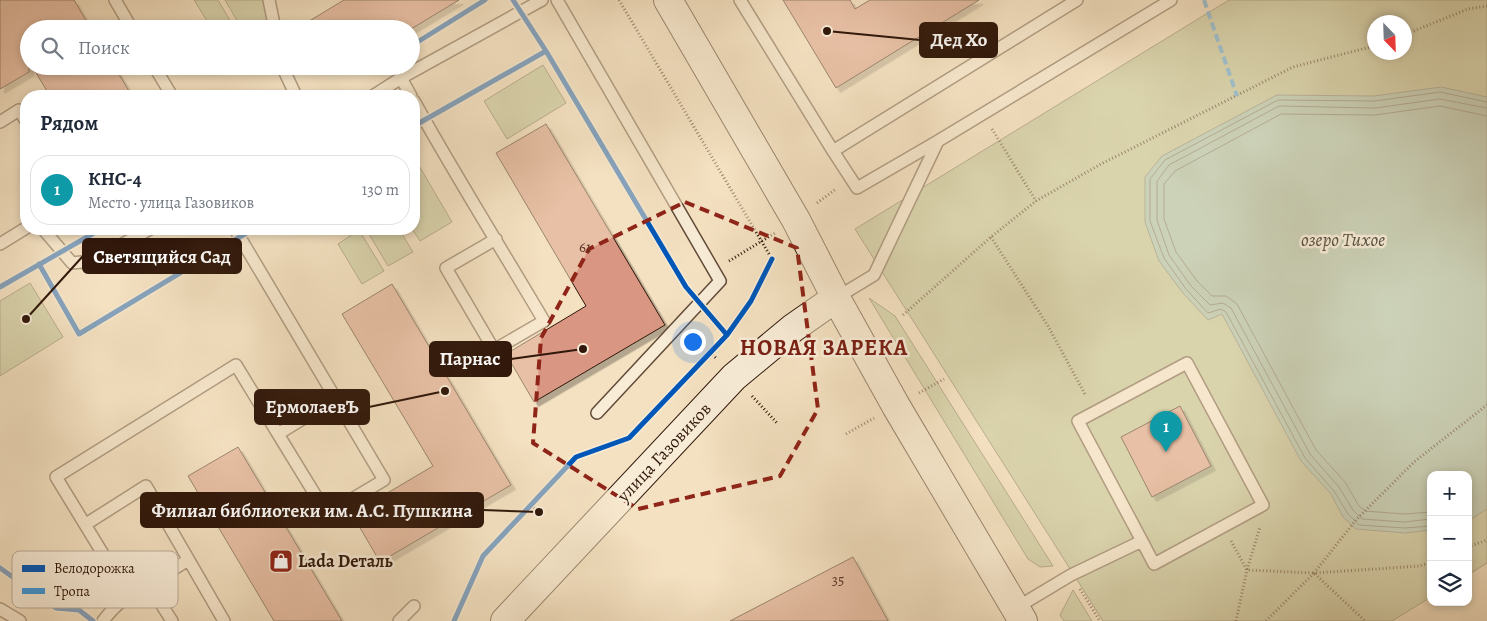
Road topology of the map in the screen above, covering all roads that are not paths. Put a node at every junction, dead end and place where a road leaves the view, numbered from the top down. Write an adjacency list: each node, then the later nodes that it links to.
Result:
1 (115, 0): 9 (lane)
2 (542, 0): 11 (lane)
3 (557, 0): 33 (lane)
4 (668, 0): 31 (main road)
5 (740, 0): 24 (lane)
6 (1077, 0): 24 (lane)
7 (1171, 0): 23 (lane)
8 (271, 1): 10 (lane)
9 (127, 20)
10 (274, 20)
11 (420, 67)
12 (159, 75): 16 (lane)
13 (286, 75): 17 (lane)
14 (406, 75): 15 (lane)
15 (401, 78): 18 (lane); 19 (lane)
16 (168, 90)
17 (293, 90)
18 (382, 90)
19 (408, 90)
20 (20, 110): 22 (lane)
21 (420, 111): 29 (lane)
22 (0, 122)
23 (938, 141): 24 (lane); 31 (lane)
24 (833, 151)
25 (20, 232): 30 (lane)
26 (48, 235): 27 (lane)
27 (139, 235)
28 (239, 235): 32 (lane)
29 (496, 239): 29 (lane)
30 (0, 244)
31 (836, 298): 44 (main road); 50 (main road, улица Газовиков)
32 (335, 399): 34 (lane); 34 (lane)
33 (597, 413)
34 (278, 434): 35 (lane)
35 (86, 524): 37 (lane); 38 (lane)
36 (1142, 541): 36 (lane); 44 (lane)
37 (102, 551)
38 (188, 560): 39 (lane); 48 (lane)
39 (178, 566)
40 (414, 606): 49 (lane)
41 (113, 608): 46 (lane)
42 (164, 608): 47 (lane)
43 (0, 609): 45 (lane)
44 (1020, 614)
45 (20, 621)
46 (103, 621)
47 (172, 621)
48 (224, 621)
49 (399, 621)
50 (505, 621)

